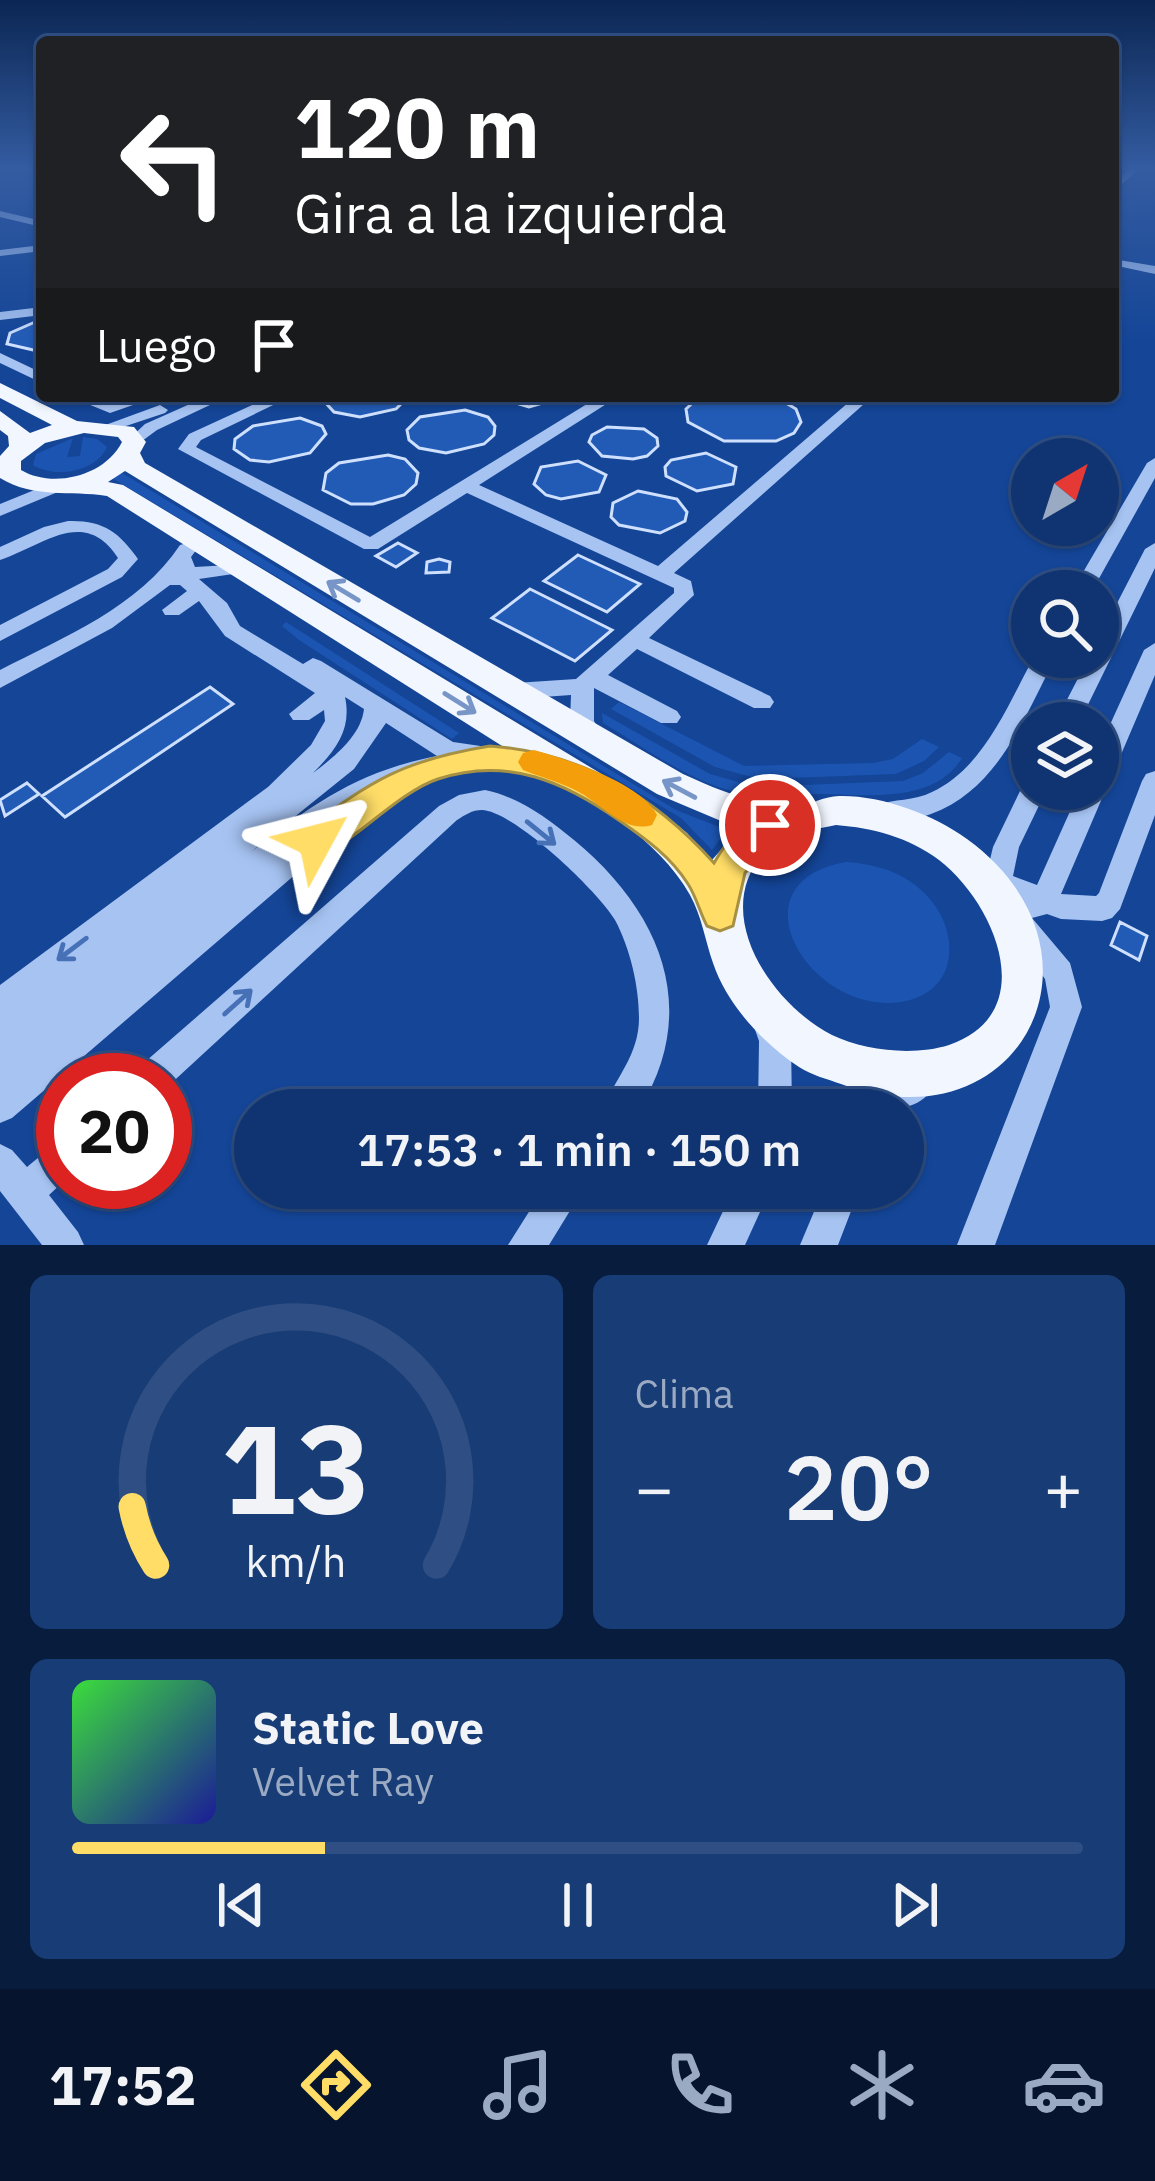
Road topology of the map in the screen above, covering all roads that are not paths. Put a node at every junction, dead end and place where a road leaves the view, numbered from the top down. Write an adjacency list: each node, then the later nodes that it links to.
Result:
1 (36, 250): 2 (street)
2 (6, 252)
3 (1119, 263): 4 (street)
4 (1155, 270)
5 (36, 312): 6 (street)
6 (0, 316)
7 (0, 357): 8 (street)
8 (36, 376)
9 (0, 389): 19 (main road)
10 (93, 402): 11 (street)
11 (130, 402)
12 (177, 402): 18 (street)
13 (207, 402): 21 (street)
14 (271, 402): 25 (street)
15 (601, 402): 25 (street)
16 (858, 402): 31 (street)
17 (0, 418): 20 (main road)
18 (108, 427): 19 (main road); 21 (main road)
19 (74, 428): 20 (main road)
20 (21, 447): 23 (main road)
21 (132, 449): 24 (main road); 39 (main road, one-way to 21)
22 (1155, 463): 29 (street)
23 (14, 478): 24 (main road); 26 (street)
24 (67, 484): 26 (street); 30 (main road)
25 (466, 486): 31 (street)
26 (0, 507)
27 (1155, 549): 42 (street)
28 (0, 554): 34 (street)
29 (1094, 570)
30 (192, 573): 32 (street); 37 (street); 40 (street); 43 (street); 51 (main road, one-way to 51)
31 (662, 573): 33 (street)
32 (172, 610)
33 (642, 633): 38 (street); 41 (street)
34 (0, 634)
35 (1155, 650): 46 (street)
36 (1033, 678): 54 (street)
37 (0, 680)
38 (587, 681): 39 (street); 45 (street); 47 (street)
39 (513, 691): 47 (main road)
40 (329, 695): 44 (street); 58 (street, one-way to 58)
41 (762, 702)
42 (1078, 702)
43 (376, 706): 48 (street); 60 (street)
44 (301, 714)
45 (670, 717)
46 (1119, 731)
47 (592, 738): 55 (main road, one-way to 47)
48 (490, 758): 49 (street); 51 (street)
49 (446, 763): 62 (street); 67 (street)
50 (1155, 781): 56 (street)
51 (588, 782): 57 (main road)
52 (1024, 810): 56 (street)
53 (1076, 810): 56 (street)
54 (861, 812): 55 (main road); 56 (main road)
55 (790, 817): 57 (main road)
56 (1006, 895): 63 (main road); 78 (street)
57 (720, 915): 59 (main road)
58 (0, 1004)
59 (764, 1012): 63 (main road); 65 (street)
60 (0, 1036)
61 (181, 1053): 64 (street, one-way to 64)
62 (0, 1070)
63 (938, 1072): 66 (street)
64 (632, 1089)
65 (776, 1089)
66 (907, 1089)
67 (0, 1106)
68 (0, 1162): 70 (street)
69 (36, 1183): 70 (street)
70 (24, 1193): 74 (street)
71 (552, 1209): 75 (street)
72 (743, 1209): 76 (street)
73 (834, 1209): 77 (street)
74 (65, 1245)
75 (527, 1245)
76 (727, 1245)
77 (819, 1245)
78 (976, 1245)

